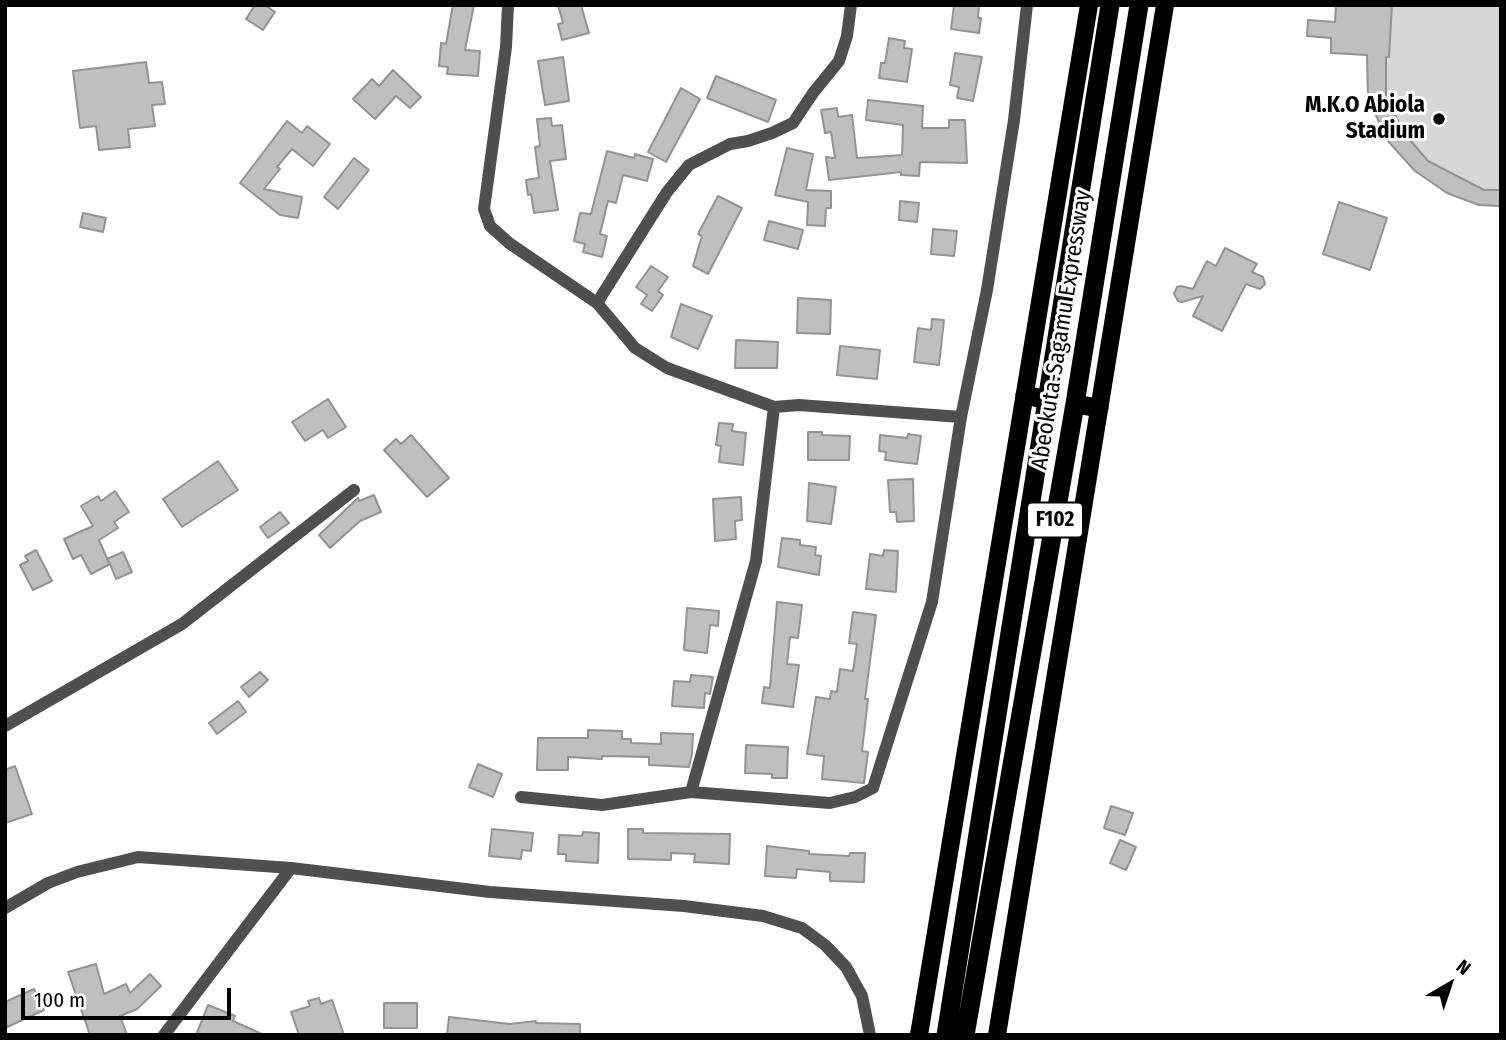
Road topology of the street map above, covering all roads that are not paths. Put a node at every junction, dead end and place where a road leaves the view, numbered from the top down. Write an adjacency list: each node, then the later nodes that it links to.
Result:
1 (509, 5): 8 (street)
2 (851, 5): 8 (street)
3 (1027, 5): 14 (street)
4 (1089, 5): 9 (main road)
5 (1110, 5): 10 (highway, Abeokuta-Sagamu Expressway / F102)
6 (1139, 5): 11 (highway, Abeokuta-Sagamu Expressway / F102)
7 (1165, 5): 13 (main road)
8 (597, 303): 12 (street)
9 (1025, 396): 10 (highway); 23 (main road)
10 (1048, 400): 24 (highway, Abeokuta-Sagamu Expressway / F102)
11 (1075, 404): 13 (highway); 25 (highway, Abeokuta-Sagamu Expressway / F102)
12 (774, 407): 14 (street); 17 (street)
13 (1099, 408): 26 (main road)
14 (961, 417): 17 (street)
15 (354, 490): 16 (street)
16 (5, 726)
17 (691, 792): 18 (street)
18 (521, 797)
19 (291, 868): 20 (street); 21 (street); 22 (street)
20 (5, 908)
21 (164, 1035)
22 (870, 1035)
23 (919, 1035)
24 (946, 1035)
25 (965, 1035)
26 (997, 1035)

